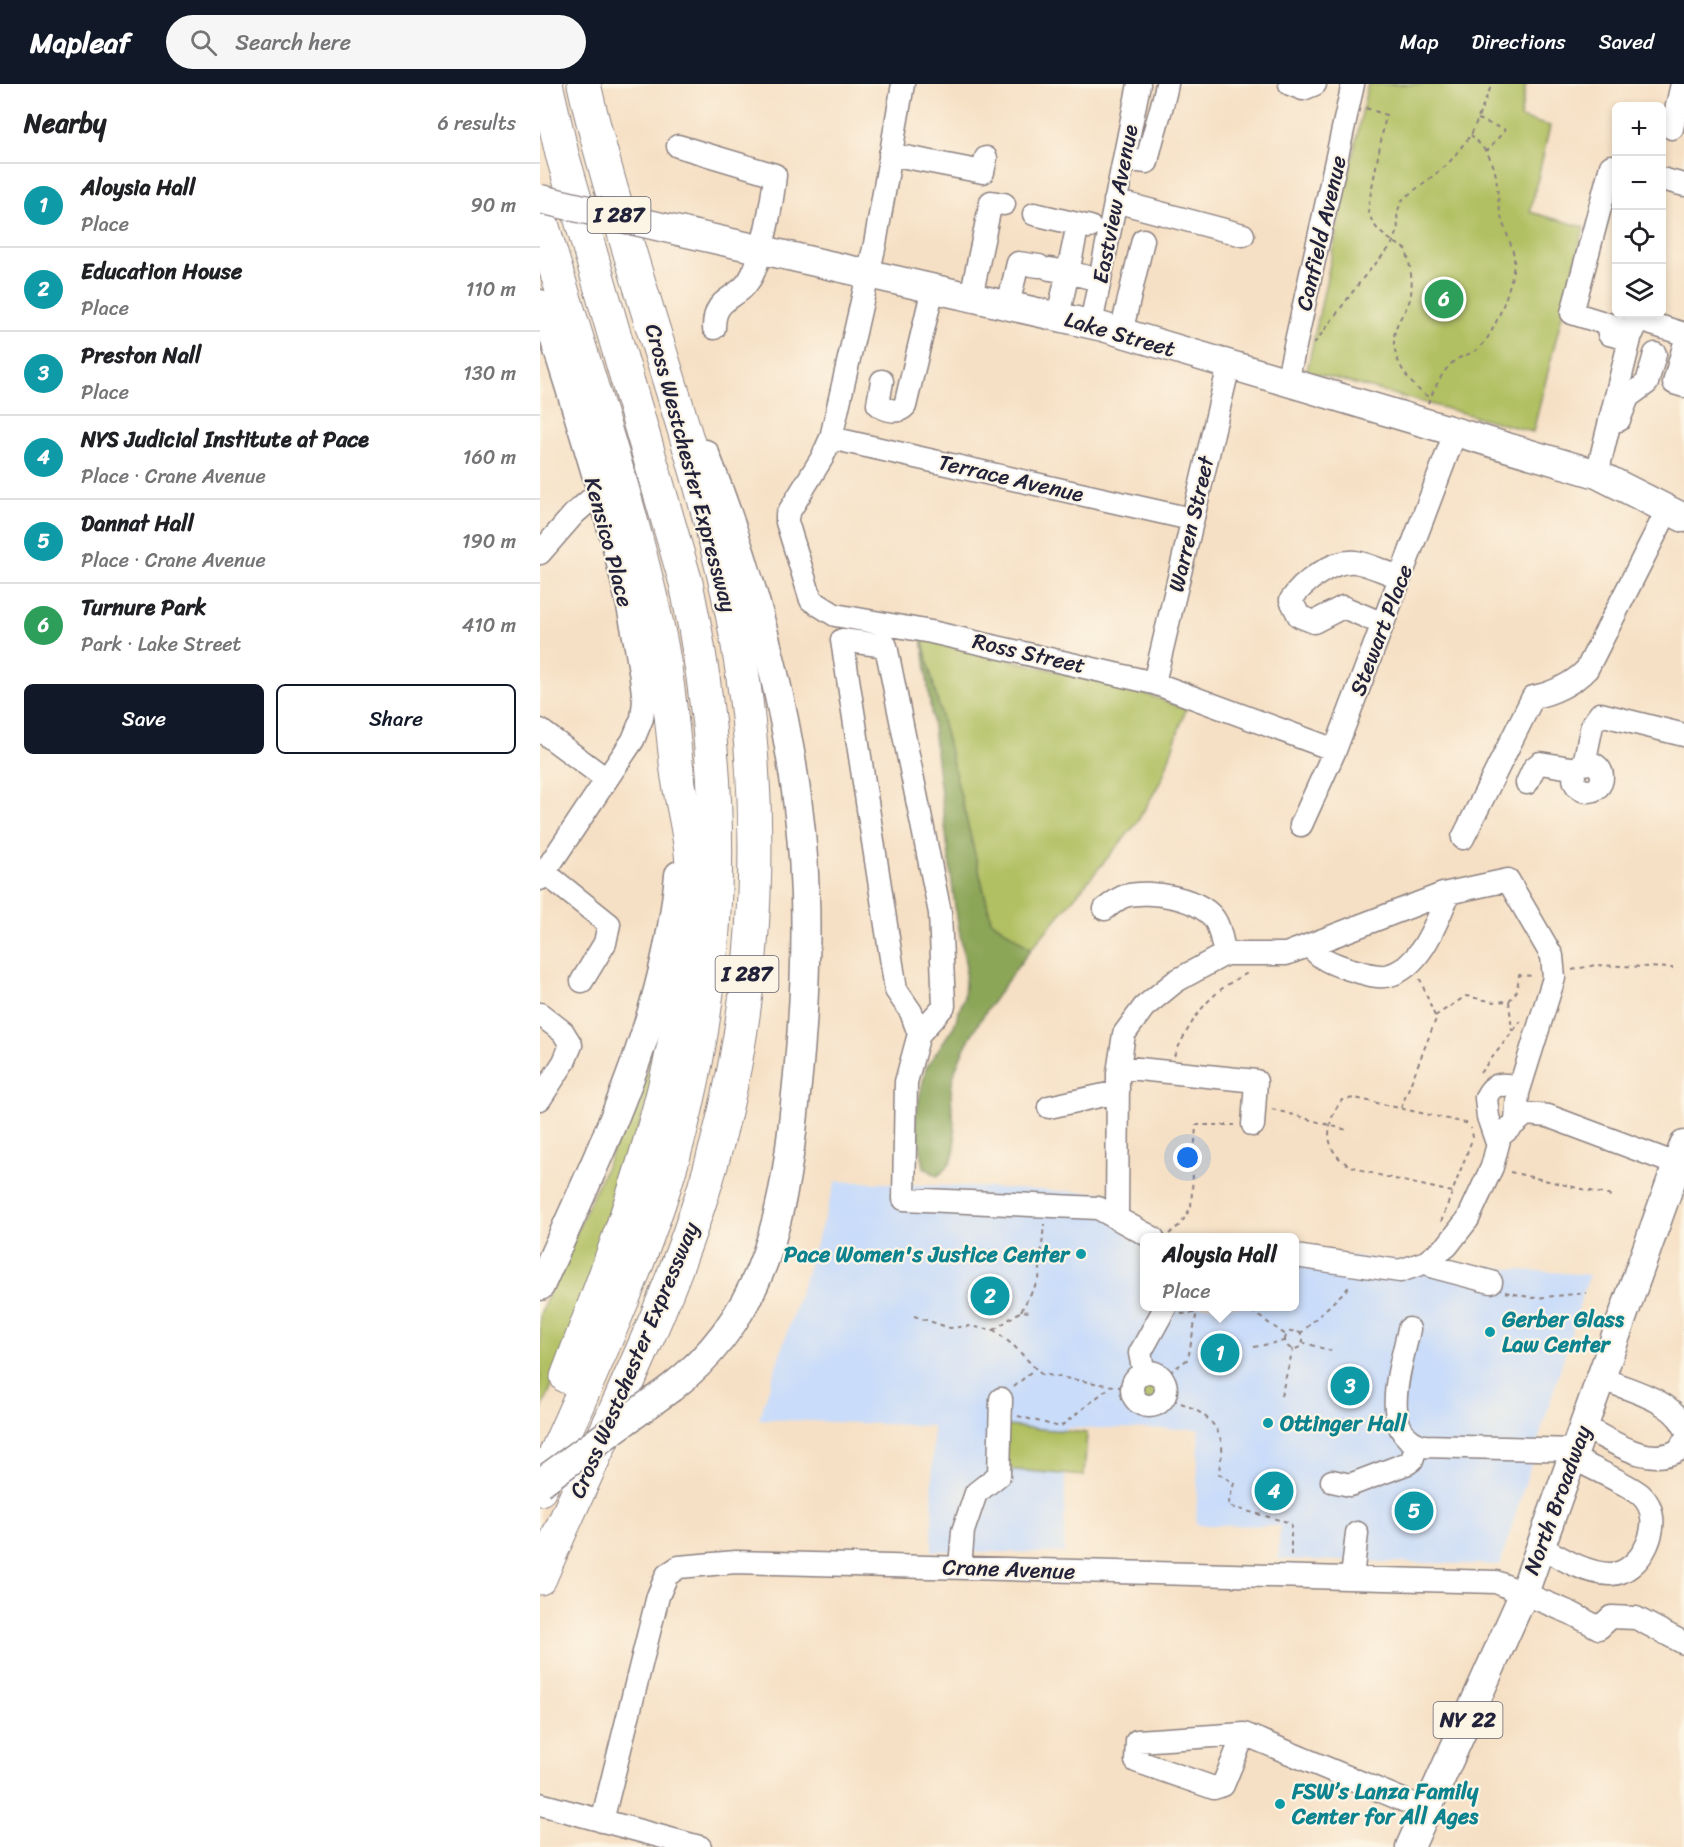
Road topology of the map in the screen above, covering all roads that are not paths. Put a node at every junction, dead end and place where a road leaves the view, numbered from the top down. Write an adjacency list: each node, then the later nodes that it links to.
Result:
1 (546, 84): 102 (highway, Cross Westchester Expressway / I 287)
2 (584, 84): 41 (highway, Cross Westchester Expressway / I 287)
3 (903, 84): 12 (street)
4 (1139, 84): 14 (street, Eastview Avenue)
5 (1167, 84): 14 (street)
6 (1290, 84): 7 (street)
7 (1315, 84)
8 (1682, 84): 10 (street)
9 (1351, 93): 47 (street, Canfield Avenue)
10 (1672, 128)
11 (678, 146): 27 (street)
12 (890, 154): 13 (street); 29 (street)
13 (986, 158)
14 (1124, 159): 19 (street, Eastview Avenue)
15 (1612, 166): 40 (street)
16 (1666, 180): 17 (street)
17 (1684, 184)
18 (540, 199): 27 (main road, Lake Street, bridge)
19 (1115, 201): 24 (street, Eastview Avenue); 25 (street)
20 (1004, 204): 32 (street)
21 (1034, 214): 23 (street)
22 (540, 216): 62 (highway)
23 (1077, 224): 24 (street); 28 (street)
24 (1109, 231): 30 (street, Eastview Avenue)
25 (1243, 235)
26 (1143, 240): 39 (street)
27 (760, 249): 29 (main road, Lake Street); 38 (street)
28 (1052, 269): 30 (street); 34 (street); 35 (street)
29 (866, 273): 31 (main road, Lake Street); 46 (street)
30 (1099, 280): 36 (street, Eastview Avenue)
31 (933, 288): 32 (main road, Lake Street); 46 (street)
32 (971, 297): 34 (main road, Lake Street)
33 (540, 301): 43 (street, Kensico Place)
34 (1008, 305): 35 (main road, Lake Street)
35 (1058, 316): 36 (main road, Lake Street)
36 (1091, 324): 39 (main road, Lake Street)
37 (1568, 324): 51 (street)
38 (714, 328)
39 (1121, 333): 45 (main road, Lake Street)
40 (1684, 334)
41 (658, 345): 101 (main road, bridge); 106 (highway, Cross Westchester Expressway / I 287)
42 (1684, 346): 48 (street)
43 (547, 348): 52 (street, Kensico Place)
44 (1655, 354): 51 (street)
45 (1229, 365): 47 (main road, Lake Street); 54 (street, Warren Street)
46 (845, 373): 50 (street)
47 (1287, 382): 49 (main road, Lake Street)
48 (1684, 386)
49 (1455, 433): 51 (main road, Lake Street); 56 (street, Stewart Place)
50 (831, 438): 54 (street, Terrace Avenue); 58 (street, Ross Street)
51 (1601, 475): 53 (main road, Lake Street)
52 (597, 494): 55 (street); 63 (street, Kensico Place)
53 (1676, 513): 66 (street)
54 (1191, 519): 58 (street, Warren Street)
55 (540, 553)
56 (1400, 577): 57 (street, Stewart Place); 57 (street)
57 (1383, 624): 61 (street, Stewart Place)
58 (1154, 683): 61 (street, Ross Street)
59 (540, 730): 63 (street)
60 (1684, 735): 64 (street)
61 (1335, 750): 65 (street, Stewart Place)
62 (677, 771): 89 (main road); 99 (highway)
63 (606, 778): 67 (street, Kensico Place)
64 (1527, 783)
65 (1301, 825)
66 (1463, 838)
67 (542, 876): 72 (street)
68 (1449, 893): 70 (street); 70 (street); 76 (street)
69 (1105, 909): 71 (street)
70 (1310, 945): 71 (street)
71 (1225, 954): 75 (street)
72 (582, 981)
73 (540, 1014): 78 (street)
74 (919, 1034): 74 (street); 84 (street)
75 (1119, 1067): 77 (street); 80 (street)
76 (1520, 1087): 81 (street); 82 (street)
77 (1118, 1092): 79 (street); 84 (street)
78 (540, 1100)
79 (1049, 1107)
80 (1254, 1115)
81 (1516, 1120): 82 (street); 83 (street)
82 (1497, 1143): 87 (street)
83 (1682, 1158): 92 (main road, North Broadway / NY 22)
84 (1117, 1219): 85 (street)
85 (1144, 1233)
86 (1299, 1257): 87 (street)
87 (1426, 1262): 88 (street)
88 (1491, 1281)
89 (540, 1286)
90 (1170, 1311): 93 (street)
91 (1409, 1329): 97 (street)
92 (1600, 1378): 95 (street); 98 (main road, North Broadway / NY 22)
93 (1143, 1384)
94 (1000, 1405): 105 (street)
95 (1684, 1426)
96 (1684, 1442): 98 (street)
97 (1417, 1444): 98 (street); 100 (street)
98 (1578, 1445): 104 (main road, North Broadway / NY 22); 104 (street)
99 (540, 1448)
100 (1332, 1481)
101 (540, 1483)
102 (540, 1489)
103 (1357, 1533): 107 (street)
104 (1541, 1547): 108 (main road, North Broadway / NY 22)
105 (960, 1568): 107 (street, Crane Avenue); 113 (street, Crane Avenue)
106 (540, 1578)
107 (1352, 1578): 108 (street, Crane Avenue)
108 (1524, 1593): 109 (street, Crane Avenue); 112 (main road, North Broadway / NY 22)
109 (1684, 1643)
110 (1244, 1734): 112 (street)
111 (540, 1804): 113 (street)
112 (1427, 1810): 115 (main road, North Broadway / NY 22)
113 (602, 1821): 114 (street)
114 (700, 1847)
115 (1410, 1847)

